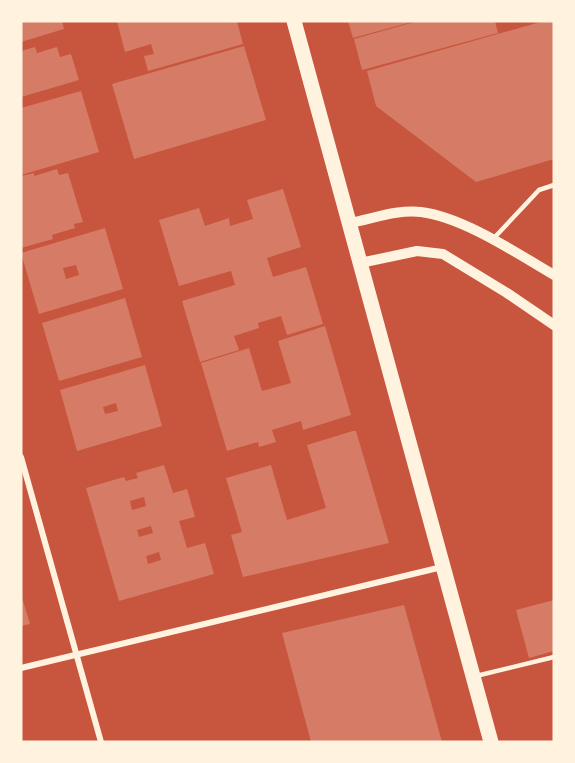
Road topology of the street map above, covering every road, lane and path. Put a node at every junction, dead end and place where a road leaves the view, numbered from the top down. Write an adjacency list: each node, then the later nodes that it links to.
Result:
1 (294, 21): 3 (main road)
2 (554, 185): 4 (lane)
3 (349, 223): 4 (street); 5 (main road)
4 (493, 239): 6 (street)
5 (360, 263): 7 (street); 9 (main road)
6 (554, 275)
7 (554, 325)
8 (21, 457): 10 (street)
9 (443, 566): 10 (street); 13 (main road)
10 (76, 656): 12 (street); 14 (street)
11 (554, 657): 13 (lane)
12 (21, 668)
13 (474, 677): 15 (main road)
14 (101, 742)
15 (491, 742)

